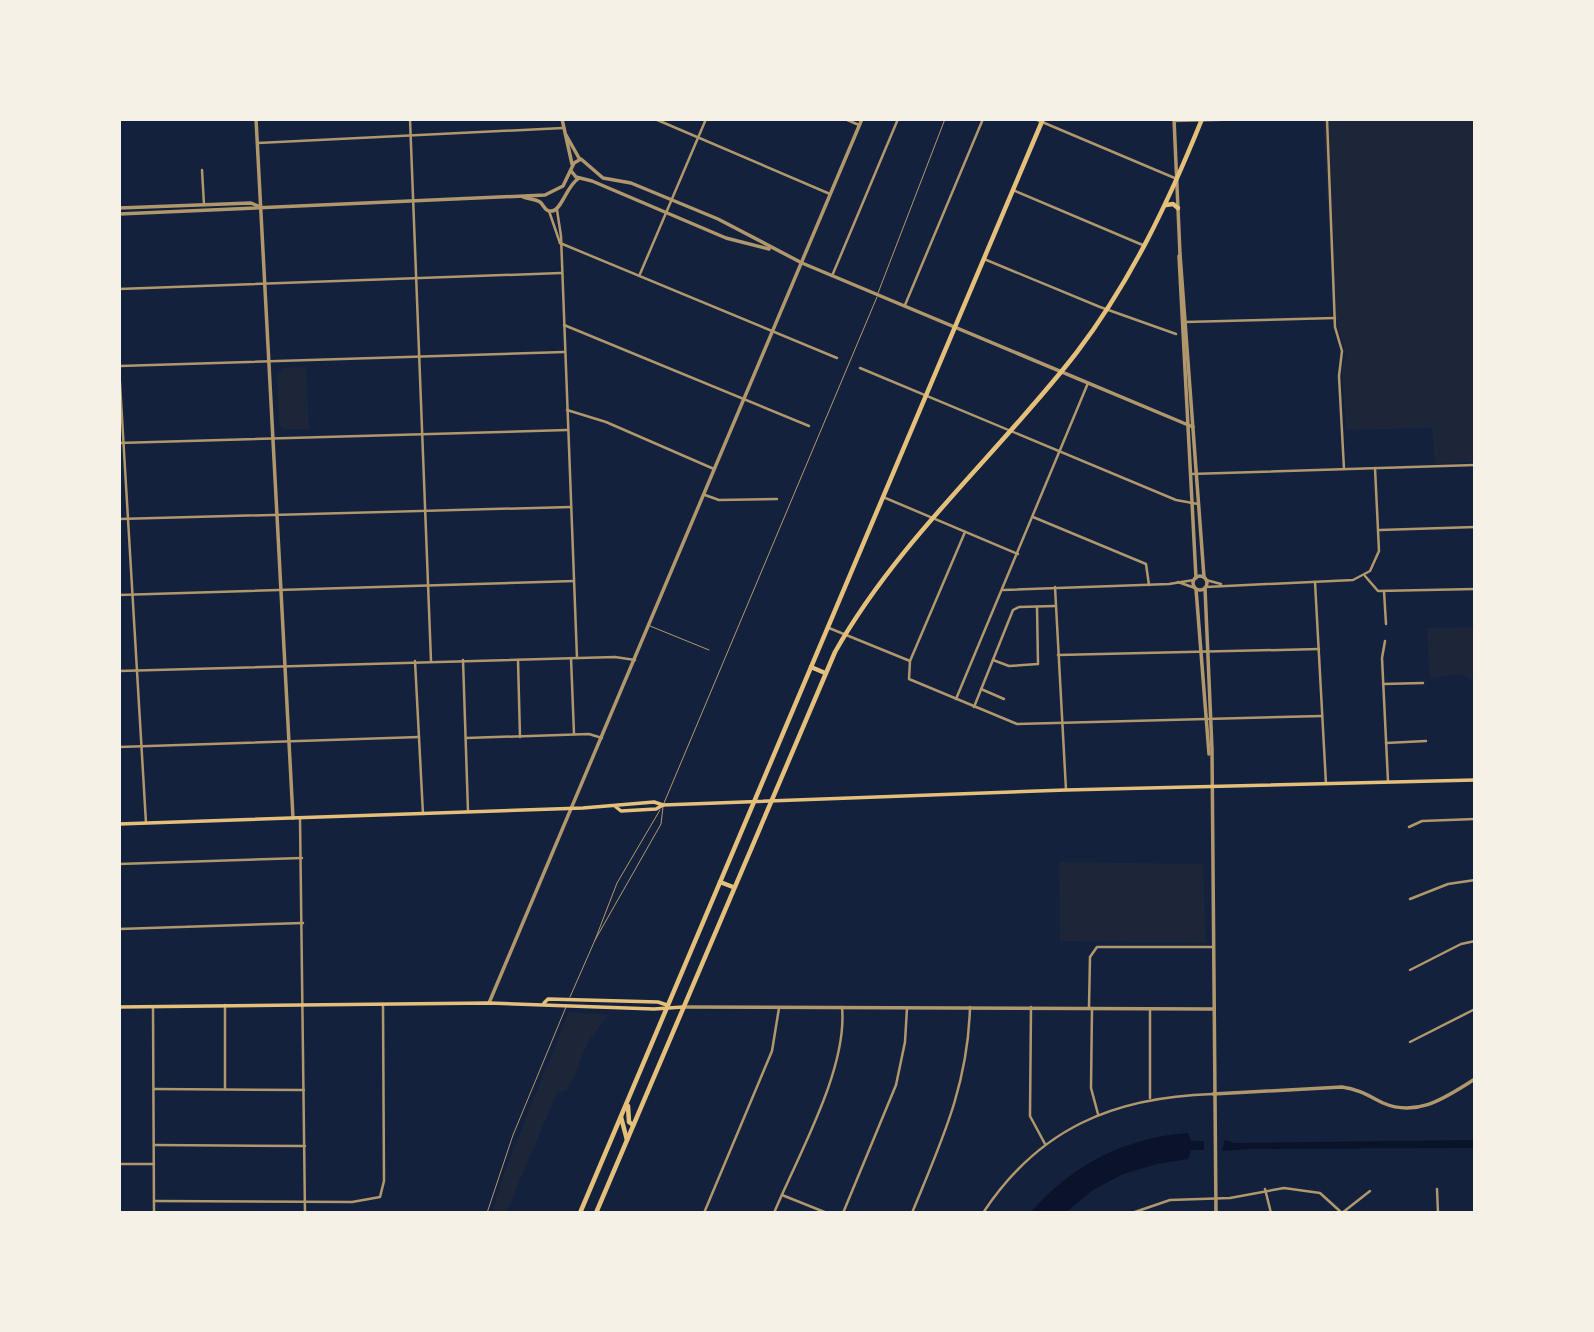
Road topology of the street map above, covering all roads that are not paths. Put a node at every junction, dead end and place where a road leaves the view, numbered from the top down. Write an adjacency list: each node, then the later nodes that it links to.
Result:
1 (256, 119): 21 (street)
2 (410, 119): 19 (street)
3 (562, 119): 18 (street)
4 (655, 119): 20 (street)
5 (706, 119): 20 (street)
6 (845, 119): 17 (street)
7 (862, 119): 17 (street)
8 (898, 119): 54 (street)
9 (946, 119): 58 (lane)
10 (983, 119): 59 (street)
11 (1035, 119): 14 (street)
12 (1253, 119): 16 (street)
13 (1327, 119): 61 (street)
14 (1042, 120): 27 (street); 28 (highway)
15 (1174, 120): 16 (street); 27 (street)
16 (1202, 120): 27 (highway)
17 (859, 125): 30 (street)
18 (564, 130): 19 (street); 22 (street); 23 (street)
19 (411, 135): 21 (street); 33 (street)
20 (698, 137): 30 (street); 34 (street)
21 (258, 143): 39 (street)
22 (581, 159): 23 (street); 24 (street)
23 (572, 167): 26 (street); 29 (street)
24 (590, 169): 26 (street); 34 (street)
25 (202, 170): 37 (street)
26 (581, 178): 35 (street); 45 (street)
27 (1177, 179): 38 (highway); 41 (street)
28 (1013, 190): 48 (street); 50 (highway)
29 (554, 192): 31 (street); 35 (street)
30 (830, 194): 51 (street)
31 (545, 195): 32 (street); 36 (street)
32 (521, 197): 33 (street); 36 (street)
33 (413, 201): 39 (street); 55 (street)
34 (671, 201): 45 (street); 49 (street)
35 (562, 202): 42 (street)
36 (542, 204): 44 (street)
37 (204, 205): 39 (street); 40 (street); 43 (street)
38 (1165, 205): 41 (highway); 48 (highway)
39 (260, 207): 43 (street); 56 (street)
40 (119, 208)
41 (1178, 208): 62 (street)
42 (557, 210): 44 (street); 47 (street)
43 (204, 211): 46 (street)
44 (549, 211): 47 (street)
45 (666, 212): 49 (street); 53 (street)
46 (119, 214)
47 (560, 243): 52 (street); 53 (street)
48 (1145, 246): 60 (highway)
49 (774, 251): 51 (street)
50 (984, 259): 60 (street); 64 (highway)
51 (802, 263): 54 (street); 65 (street)
52 (561, 273): 55 (street); 63 (street)
53 (640, 275): 65 (street)
54 (832, 276): 58 (street)
55 (415, 278): 56 (street); 68 (street)
56 (265, 284): 57 (street); 70 (street)
57 (119, 289)
58 (878, 294): 59 (street); 176 (lane)
59 (905, 305): 64 (street)
60 (1107, 309): 66 (street); 73 (highway)
61 (1335, 318): 62 (street); 90 (street)
62 (1184, 322): 79 (street)
63 (564, 326): 67 (street); 76 (street)
64 (955, 327): 73 (street); 75 (highway)
65 (773, 331): 69 (street); 76 (street)
66 (1176, 334)
67 (564, 352): 68 (street); 77 (street)
68 (418, 357): 70 (street); 82 (street)
69 (837, 358)
70 (269, 362): 71 (street); 83 (street)
71 (119, 367): 85 (street)
72 (860, 368): 75 (street)
73 (1061, 371): 74 (street); 81 (highway)
74 (1088, 383): 79 (street); 86 (street)
75 (927, 395): 81 (street); 93 (highway)
76 (746, 399): 78 (street); 89 (street)
77 (567, 410): 80 (street); 89 (street)
78 (809, 426)
79 (1191, 426): 91 (street)
80 (568, 430): 82 (street); 96 (street)
81 (1010, 431): 86 (street); 100 (highway)
82 (421, 434): 83 (street); 97 (street)
83 (273, 438): 85 (street); 98 (street)
84 (119, 443): 85 (street)
85 (125, 443): 102 (street)
86 (1060, 451): 95 (street); 99 (street)
87 (1475, 465): 88 (street)
88 (1375, 468): 90 (street); 104 (street)
89 (714, 469): 92 (street)
90 (1344, 469): 91 (street)
91 (1193, 473): 95 (street)
92 (705, 495): 94 (street); 128 (street)
93 (883, 498): 100 (street); 129 (highway)
94 (777, 499)
95 (1195, 504): 108 (street); 109 (street)
96 (571, 507): 97 (street); 110 (street)
97 (425, 511): 98 (street); 115 (street)
98 (277, 515): 102 (street); 121 (street)
99 (1033, 517): 106 (street); 113 (street)
100 (932, 518): 105 (street); 130 (highway)
101 (119, 519): 102 (street)
102 (129, 519): 123 (street)
103 (1475, 527): 104 (street)
104 (1379, 530): 107 (street)
105 (965, 532): 106 (street); 144 (street)
106 (1018, 554): 120 (street)
107 (1365, 576): 112 (street); 122 (street)
108 (1195, 579): 109 (street); 111 (street); 118 (street)
109 (1205, 579): 114 (street); 117 (street)
110 (574, 581): 115 (street); 137 (street)
111 (1178, 582): 113 (street); 118 (street)
112 (1315, 582): 114 (street); 132 (street)
113 (1149, 584): 116 (street)
114 (1224, 584): 117 (street)
115 (429, 586): 121 (street); 143 (street)
116 (1055, 587): 120 (street); 125 (street)
117 (1205, 588): 118 (street); 134 (street)
118 (1196, 589): 134 (street)
119 (1475, 589): 122 (street)
120 (1003, 590): 153 (street)
121 (281, 591): 123 (street); 145 (street)
122 (1384, 591): 127 (street)
123 (133, 595): 124 (street); 147 (street)
124 (119, 596)
125 (1056, 606): 126 (street); 135 (street)
126 (1037, 607): 141 (street); 141 (street)
127 (1386, 624)
128 (649, 626): 133 (lane); 140 (street)
129 (828, 627): 130 (street); 146 (highway)
130 (845, 634): 144 (street); 149 (highway)
131 (1385, 641): 151 (street)
132 (1319, 649): 134 (street); 156 (street)
133 (709, 650)
134 (1204, 651): 135 (street); 157 (street)
135 (1058, 655): 158 (street)
136 (571, 658): 137 (street); 139 (street); 159 (street)
137 (577, 658): 140 (street)
138 (463, 660): 139 (street); 143 (street); 162 (street)
139 (517, 660): 161 (street)
140 (635, 660): 163 (street)
141 (993, 660): 152 (street)
142 (415, 661): 143 (street); 145 (street); 160 (street)
143 (431, 661)
144 (910, 661): 153 (street)
145 (285, 665): 147 (street); 164 (street)
146 (811, 667): 149 (highway); 174 (highway)
147 (137, 670): 148 (street); 167 (street)
148 (119, 671)
149 (825, 673): 175 (highway)
150 (1423, 683): 151 (street)
151 (1383, 684): 166 (street)
152 (981, 689): 154 (street); 155 (street)
153 (956, 699): 155 (street)
154 (1004, 699)
155 (974, 707): 158 (street)
156 (1322, 716): 157 (street); 171 (street)
157 (1208, 718): 158 (street); 172 (street)
158 (1062, 722): 173 (street)
159 (574, 734): 161 (street); 163 (street)
160 (419, 737): 164 (street); 179 (street)
161 (520, 737): 162 (street)
162 (466, 738): 178 (street)
163 (601, 738): 177 (street)
164 (289, 741): 167 (street); 180 (street)
165 (1426, 741): 166 (street)
166 (1387, 743): 170 (street)
167 (141, 746): 168 (street); 183 (street)
168 (119, 747)
169 (1475, 780): 170 (main road)
170 (1388, 782): 171 (main road)
171 (1326, 784): 172 (main road)
172 (1212, 787): 173 (main road); 196 (street)
173 (1066, 790): 175 (main road)
174 (753, 803): 175 (main road); 176 (main road); 189 (highway)
175 (769, 803): 190 (highway)
176 (663, 805): 177 (main road); 194 (lane); 194 (lane)
177 (572, 808): 178 (main road); 199 (street)
178 (468, 812): 179 (main road)
179 (424, 814): 181 (main road)
180 (293, 818): 181 (main road); 183 (main road)
181 (300, 818): 186 (street)
182 (1475, 819): 185 (street)
183 (146, 823): 184 (main road)
184 (119, 824)
185 (1409, 827)
186 (302, 858): 187 (street); 192 (street)
187 (119, 864)
188 (1475, 880): 191 (street)
189 (720, 882): 190 (highway); 204 (highway)
190 (733, 887): 205 (highway)
191 (1410, 899)
192 (303, 923): 193 (street); 201 (street)
193 (119, 929)
194 (595, 940): 198 (lane)
195 (1475, 941): 197 (street)
196 (1212, 947): 214 (street); 216 (street)
197 (1410, 970)
198 (569, 999): 200 (main road); 204 (main road); 208 (lane)
199 (489, 1003): 200 (main road); 202 (main road)
200 (544, 1003): 208 (main road)
201 (304, 1004): 202 (main road); 203 (main road); 222 (street)
202 (383, 1004): 241 (street)
203 (225, 1005): 207 (main road); 221 (street)
204 (668, 1006): 205 (main road); 208 (main road); 225 (highway)
205 (683, 1006): 212 (street); 228 (highway)
206 (119, 1007): 207 (main road)
207 (153, 1007): 220 (street)
208 (566, 1007): 244 (lane)
209 (842, 1007): 212 (street); 213 (street); 238 (street)
210 (970, 1007): 211 (street); 213 (street); 251 (street)
211 (1031, 1007): 214 (street); 230 (street)
212 (779, 1008): 247 (street)
213 (907, 1008): 250 (street)
214 (1091, 1008): 215 (street); 226 (street)
215 (1150, 1009): 216 (street); 224 (street)
216 (1213, 1009): 223 (street)
217 (1475, 1009): 218 (street)
218 (1410, 1042)
219 (1475, 1079): 223 (street)
220 (153, 1089): 221 (street); 231 (street)
221 (225, 1089): 222 (street)
222 (304, 1090): 232 (street)
223 (1213, 1094): 224 (street); 239 (street)
224 (1150, 1098): 226 (street)
225 (628, 1101): 227 (highway); 228 (highway)
226 (1098, 1114): 230 (street)
227 (621, 1117): 229 (highway); 245 (highway)
228 (634, 1125): 229 (highway)
229 (627, 1141): 246 (highway)
230 (1045, 1144): 252 (street)
231 (154, 1145): 232 (street); 234 (street)
232 (305, 1146): 241 (street)
233 (119, 1164): 234 (street)
234 (154, 1164): 240 (street)
235 (1265, 1189): 239 (street); 255 (street); 256 (street)
236 (1437, 1189): 257 (street)
237 (1370, 1191): 256 (street)
238 (782, 1195): 248 (street); 249 (street)
239 (1214, 1198): 253 (street); 254 (street)
240 (154, 1201): 241 (street); 242 (street)
241 (305, 1201): 243 (street)
242 (154, 1213)
243 (305, 1213)
244 (487, 1213)
245 (580, 1213)
246 (596, 1213)
247 (704, 1213)
248 (774, 1213)
249 (827, 1213)
250 (843, 1213)
251 (912, 1213)
252 (983, 1213)
253 (1132, 1213)
254 (1216, 1213)
255 (1271, 1213)
256 (1342, 1213)
257 (1437, 1213)

